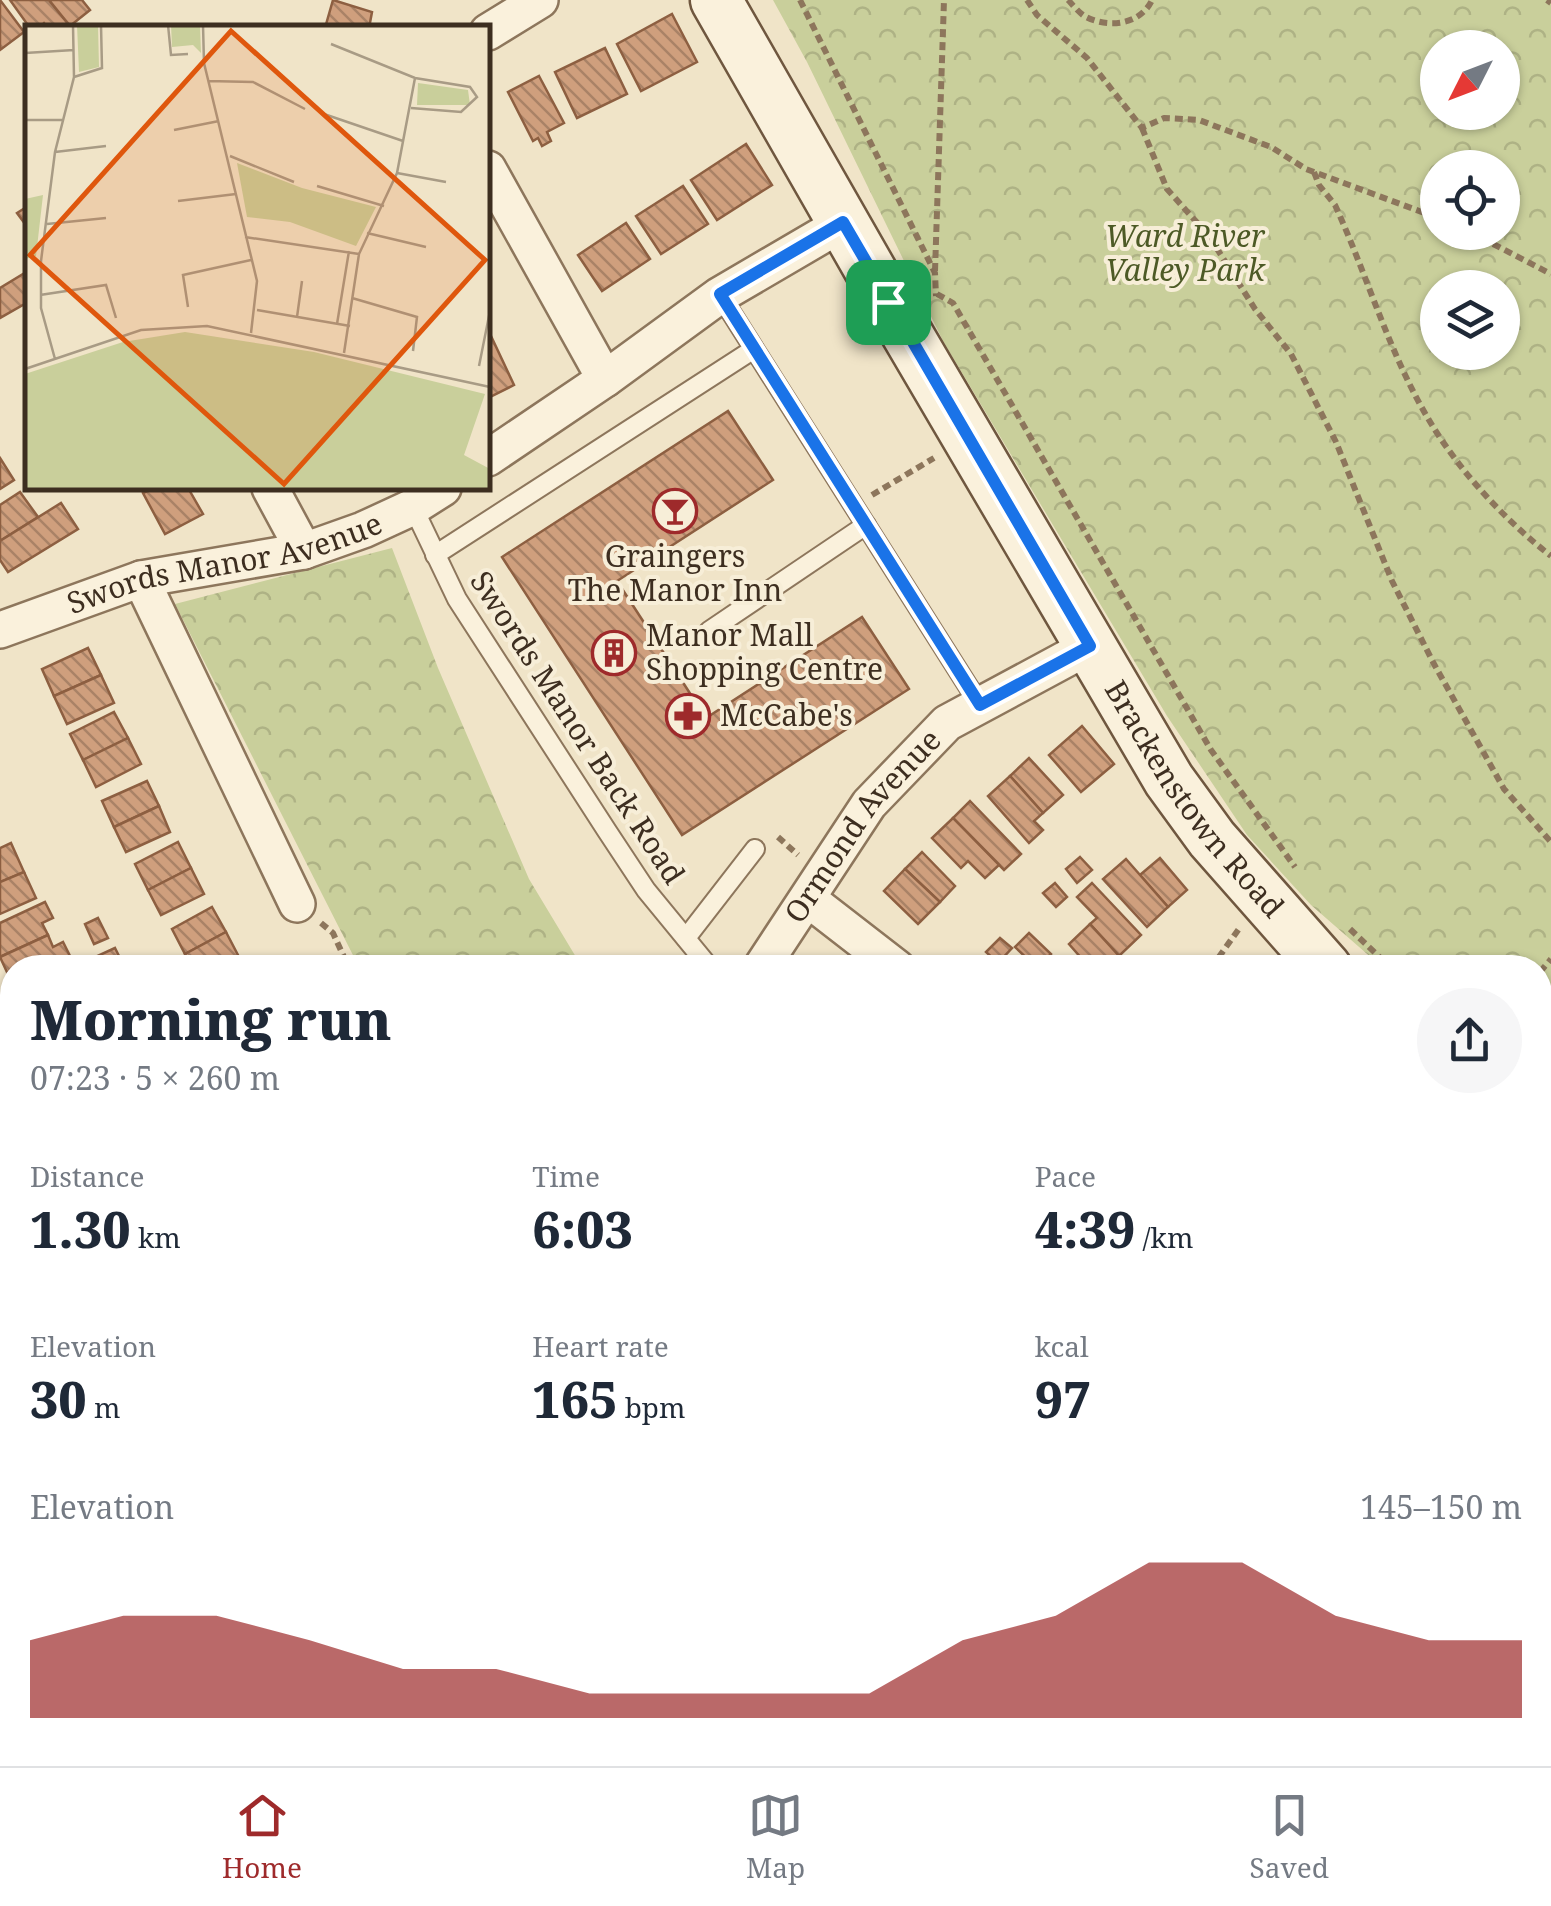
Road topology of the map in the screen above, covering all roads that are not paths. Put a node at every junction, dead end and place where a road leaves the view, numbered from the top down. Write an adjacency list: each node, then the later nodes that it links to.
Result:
1 (540, 0): 3 (street)
2 (716, 0): 5 (street, Brackenstown Road)
3 (490, 31)
4 (490, 173): 8 (street)
5 (843, 222): 6 (street); 19 (street, Brackenstown Road)
6 (720, 294): 7 (lane); 8 (street)
7 (754, 349): 13 (lane); 15 (lane)
8 (605, 379): 9 (street)
9 (490, 457)
10 (271, 490): 14 (street)
11 (440, 490): 12 (street, Swords Manor Avenue)
12 (413, 508): 14 (street, Swords Manor Avenue); 15 (lane, Swords Manor Back Road)
13 (866, 525): 18 (lane); 20 (lane)
14 (304, 550): 16 (street, Swords Manor Avenue)
15 (435, 555): 24 (lane, Swords Manor Back Road)
16 (141, 579): 17 (street, Swords Manor Avenue); 23 (street)
17 (0, 630)
18 (709, 631)
19 (1090, 646): 20 (street, Ormond Avenue); 25 (street, Brackenstown Road)
20 (980, 705): 22 (street, Ormond Avenue)
21 (755, 849): 24 (lane)
22 (816, 888): 27 (street, Ormond Avenue); 28 (street)
23 (297, 904)
24 (686, 938): 26 (lane, Swords Manor Back Road)
25 (1335, 946)
26 (700, 955)
27 (770, 955)
28 (884, 955)

